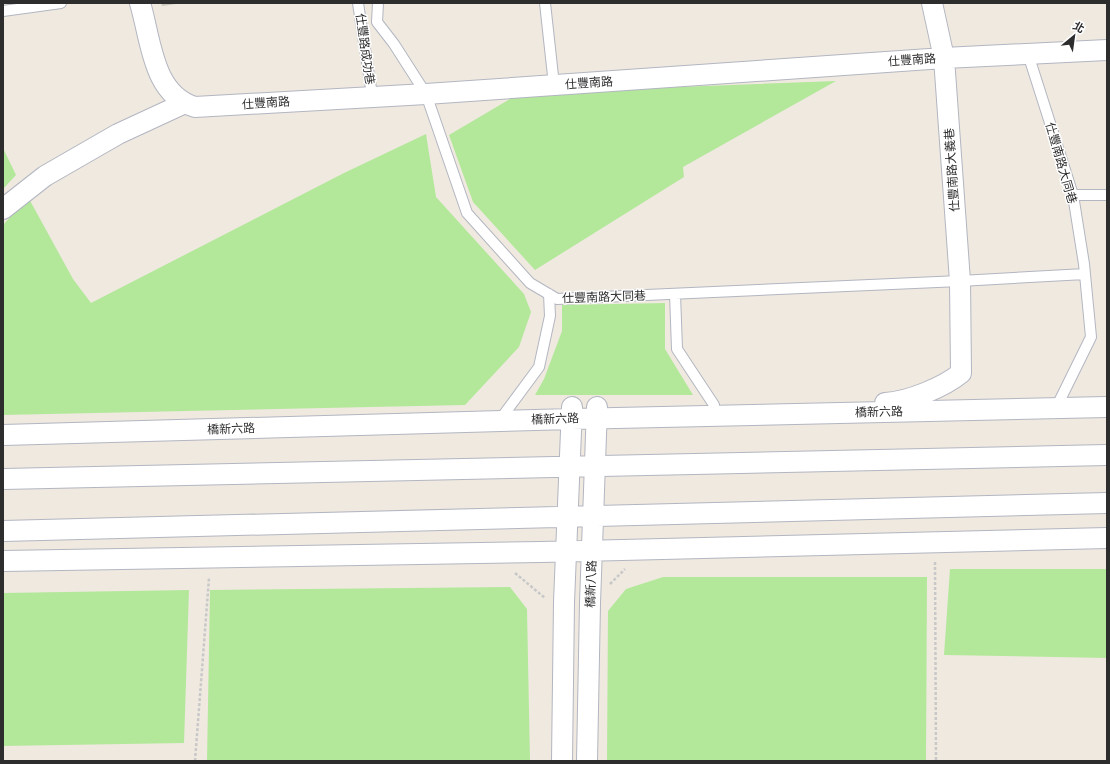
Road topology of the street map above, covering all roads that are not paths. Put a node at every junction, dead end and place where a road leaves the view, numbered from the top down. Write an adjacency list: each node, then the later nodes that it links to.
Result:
1 (61, 3): 7 (lane)
2 (140, 3): 14 (street, 仕豐南路)
3 (358, 3): 13 (lane, 仕豐路成功巷)
4 (378, 3): 12 (lane, 仕豐南路大同巷)
5 (544, 3): 11 (lane)
6 (932, 3): 10 (street, 仕豐南路大義巷)
7 (3, 11)
8 (1107, 50): 9 (street, 仕豐南路)
9 (1028, 54): 10 (street, 仕豐南路); 15 (lane, 仕豐南路大同巷)
10 (944, 58): 11 (street, 仕豐南路); 19 (street, 仕豐南路大義巷)
11 (554, 85): 12 (street, 仕豐南路)
12 (426, 94): 13 (street, 仕豐南路); 20 (lane, 仕豐南路大同巷)
13 (372, 95): 14 (street, 仕豐南路)
14 (185, 103): 17 (street)
15 (1073, 195): 16 (lane); 18 (lane, 仕豐南路大同巷)
16 (1107, 195)
17 (3, 209)
18 (1085, 274): 19 (lane, 仕豐南路大同巷); 24 (lane, 仕豐南路大同巷)
19 (960, 281): 21 (lane, 仕豐南路大同巷); 22 (street)
20 (549, 294): 21 (lane, 仕豐南路大同巷); 27 (lane)
21 (675, 294): 22 (lane)
22 (714, 405): 26 (street)
23 (1107, 407): 24 (street, 橋新六路)
24 (1056, 408): 26 (street, 橋新六路)
25 (571, 413): 26 (street, 橋新六路); 27 (street); 31 (street)
26 (597, 413): 30 (street, 橋新八路)
27 (504, 414): 28 (street, 橋新六路)
28 (3, 435)
29 (1107, 455): 30 (street)
30 (595, 466): 31 (street); 34 (street, 橋新八路)
31 (570, 467): 32 (street); 35 (street)
32 (3, 479)
33 (1107, 503): 34 (street)
34 (594, 516): 35 (street); 38 (street, 橋新八路)
35 (569, 517): 36 (street); 39 (street)
36 (3, 531)
37 (1107, 538): 38 (street)
38 (592, 551): 39 (street); 42 (street, 橋新八路)
39 (567, 552): 40 (street); 41 (street)
40 (3, 561)
41 (562, 761)
42 (587, 761)

